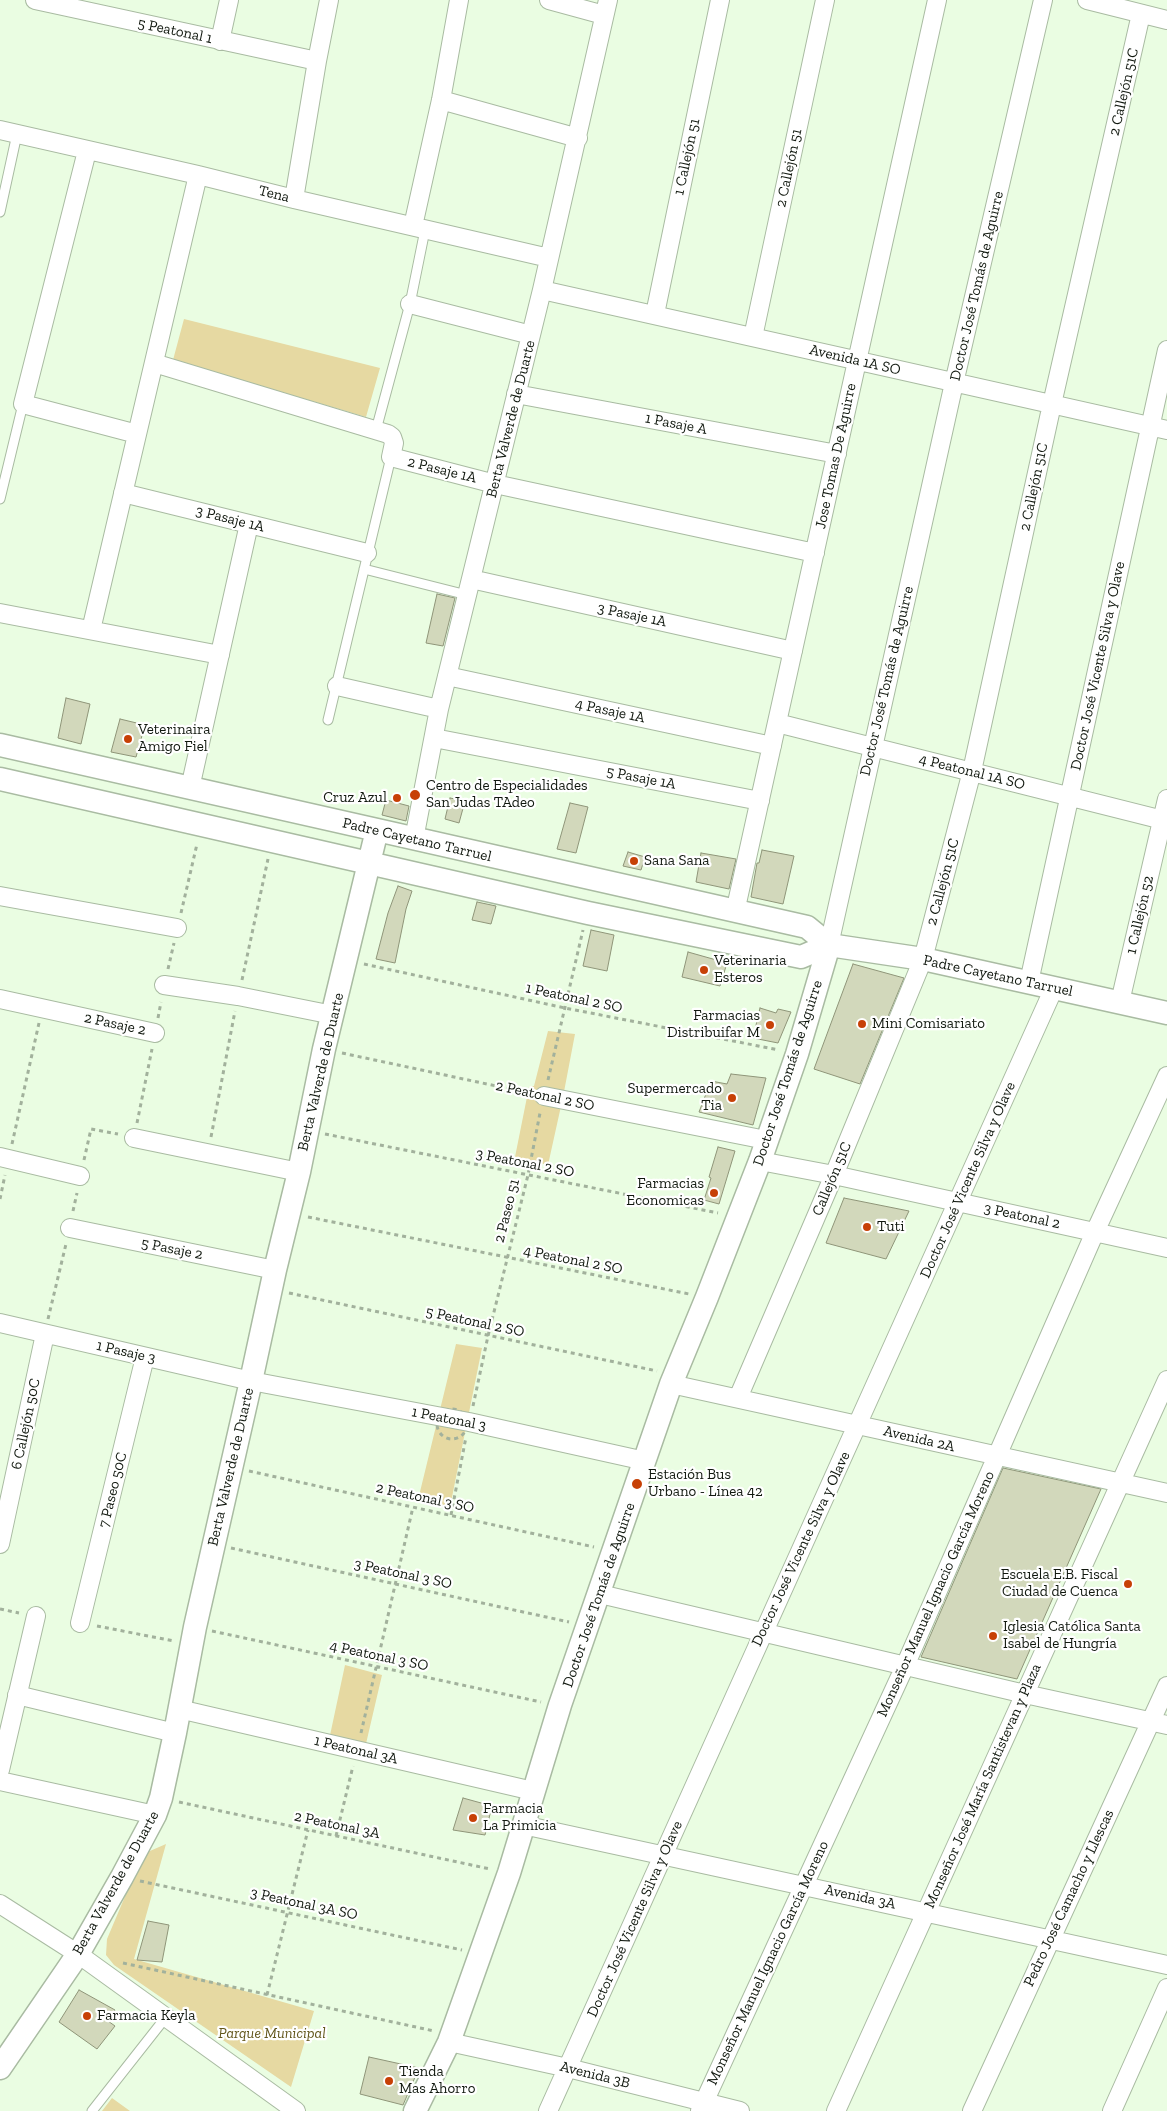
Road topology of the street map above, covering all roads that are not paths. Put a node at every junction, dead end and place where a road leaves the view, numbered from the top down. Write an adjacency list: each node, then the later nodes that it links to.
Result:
1 (35, 0): 14 (street, 5 Peatonal 1)
2 (229, 0): 14 (street)
3 (329, 0): 15 (street)
4 (459, 0): 16 (street)
5 (548, 0): 11 (street)
6 (720, 0): 29 (street, 1 Callejón 51)
7 (825, 0): 31 (street, 2 Callejón 51)
8 (937, 0): 33 (street, Jose Tomas De Aguirre)
9 (1043, 0): 35 (street, Doctor José Tomás de Aguirre)
10 (1087, 0): 12 (street)
11 (606, 7): 19 (street, Berta Valverde de Duarte)
12 (1141, 14): 13 (street); 38 (street, 2 Callejón 51C)
13 (1167, 20)
14 (220, 41): 15 (street, 5 Peatonal 1)
15 (317, 60): 23 (street)
16 (441, 100): 19 (street); 25 (street)
17 (0, 130): 18 (street, Tena)
18 (17, 134): 20 (street, Tena); 22 (lane)
19 (578, 138): 26 (street, Berta Valverde de Duarte)
20 (87, 151): 21 (street, Tena); 37 (street)
21 (198, 175): 23 (street, Tena); 34 (street)
22 (3, 184): 24 (lane)
23 (294, 199): 25 (street, Tena)
24 (0, 212)
25 (419, 228): 26 (street, Tena); 28 (lane)
26 (549, 258): 27 (street, Berta Valverde de Duarte)
27 (542, 290): 29 (street, Avenida 1A SO); 30 (street, Berta Valverde de Duarte)
28 (410, 304): 30 (street); 40 (lane)
29 (655, 314): 31 (street, Avenida 1A SO)
30 (531, 334): 36 (street, Berta Valverde de Duarte)
31 (753, 337): 33 (street, Avenida 1A SO)
32 (1167, 350): 39 (street, Doctor José Vicente Silva y Olave)
33 (857, 360): 35 (street, Avenida 1A SO); 43 (street, Jose Tomas De Aguirre)
34 (154, 363): 40 (street, 2 Pasaje 1A); 42 (street)
35 (954, 383): 38 (street, Avenida 1A SO); 63 (street, Doctor José Tomás de Aguirre)
36 (516, 394): 43 (street, 1 Pasaje A); 45 (street, Berta Valverde de Duarte)
37 (23, 404): 42 (street); 47 (lane)
38 (1052, 404): 39 (street, Avenida 1A SO); 65 (street, 2 Callejón 51C)
39 (1150, 426): 41 (street, Avenida 1A SO); 68 (street, Doctor José Vicente Silva y Olave)
40 (376, 430): 44 (street, 2 Pasaje 1A)
41 (1167, 430)
42 (137, 434): 46 (street)
43 (837, 454): 49 (street, Jose Tomas De Aguirre)
44 (391, 457): 45 (street, 2 Pasaje 1A); 50 (lane)
45 (495, 484): 49 (street, 2 Pasaje 1A); 51 (street, Berta Valverde de Duarte)
46 (123, 493): 48 (street, 3 Pasaje 1A); 53 (street)
47 (0, 500)
48 (249, 524): 50 (street, 3 Pasaje 1A); 55 (street)
49 (815, 553): 54 (street, Jose Tomas De Aguirre)
50 (366, 561): 51 (lane); 57 (lane)
51 (469, 588): 54 (street, 3 Pasaje 1A); 56 (street, Berta Valverde de Duarte)
52 (0, 613): 53 (street)
53 (91, 630): 55 (street)
54 (793, 651): 60 (street, Jose Tomas De Aguirre)
55 (220, 655): 67 (street)
56 (447, 676): 58 (street, Berta Valverde de Duarte); 62 (street, 4 Pasaje 1A)
57 (336, 686): 58 (street); 59 (lane)
58 (439, 709): 61 (street, Berta Valverde de Duarte)
59 (328, 720)
60 (777, 723): 62 (street, Jose Tomas De Aguirre); 63 (street, 4 Peatonal 1A SO)
61 (434, 738): 70 (street, 5 Pasaje 1A); 73 (street, Berta Valverde de Duarte)
62 (772, 746): 70 (street, Jose Tomas De Aguirre)
63 (872, 747): 65 (street, 4 Peatonal 1A SO); 78 (street, Doctor José Tomás de Aguirre)
64 (1, 749): 67 (street, Padre Cayetano Tarruel)
65 (972, 772): 68 (street, 4 Peatonal 1A SO); 79 (street, 2 Callejón 51C)
66 (0, 779): 74 (street)
67 (190, 788): 72 (street, Padre Cayetano Tarruel)
68 (1070, 796): 71 (street, 4 Peatonal 1A SO); 80 (street, Doctor José Vicente Silva y Olave)
69 (1167, 799): 71 (street, 1 Callejón 52)
70 (760, 801): 76 (street, Jose Tomas De Aguirre)
71 (1165, 820): 84 (street, 1 Callejón 52)
72 (377, 830): 73 (street, Padre Cayetano Tarruel); 74 (street, Berta Valverde de Duarte)
73 (414, 839): 76 (street, Padre Cayetano Tarruel)
74 (368, 862): 78 (street); 86 (street, Berta Valverde de Duarte)
75 (0, 896): 77 (street)
76 (736, 912): 78 (street, Padre Cayetano Tarruel)
77 (177, 928)
78 (829, 944): 79 (street, Padre Cayetano Tarruel); 91 (street, Doctor José Tomás de Aguirre)
79 (923, 959): 80 (street, Padre Cayetano Tarruel); 94 (street, Callejón 51C)
80 (1030, 982): 82 (street, Padre Cayetano Tarruel)
81 (164, 985): 86 (street)
82 (1054, 988): 84 (street, Padre Cayetano Tarruel); 96 (street, Doctor José Vicente Silva y Olave)
83 (0, 999): 87 (street, 2 Pasaje 2)
84 (1120, 1002): 85 (street, Padre Cayetano Tarruel)
85 (1167, 1013)
86 (333, 1015): 93 (street, Berta Valverde de Duarte)
87 (155, 1033)
88 (1167, 1076): 98 (street, Monseñor Manuel Ignacio García Moreno)
89 (544, 1096): 91 (street, 2 Peatonal 2 SO)
90 (134, 1138): 93 (street)
91 (763, 1150): 94 (street, 3 Peatonal 2); 104 (street, Doctor José Tomás de Aguirre)
92 (4, 1158): 95 (street)
93 (299, 1172): 100 (street, Berta Valverde de Duarte)
94 (834, 1175): 96 (street, 3 Peatonal 2); 107 (street, Callejón 51C)
95 (80, 1176)
96 (958, 1202): 98 (street, 3 Peatonal 2); 108 (street, Doctor José Vicente Silva y Olave)
97 (70, 1228): 100 (street, 5 Pasaje 2)
98 (1095, 1232): 99 (street, 3 Peatonal 2); 109 (street, Monseñor Manuel Ignacio García Moreno)
99 (1167, 1248)
100 (273, 1280): 106 (street, Berta Valverde de Duarte)
101 (0, 1323): 102 (street, 1 Pasaje 3)
102 (45, 1334): 103 (street, 1 Pasaje 3); 113 (street, 6 Callejón 50C)
103 (145, 1357): 106 (street, 1 Pasaje 3); 116 (street, 7 Paseo 50C)
104 (673, 1379): 107 (street, Avenida 2A); 110 (street, Doctor José Tomás de Aguirre)
105 (1167, 1380): 111 (street, Monseñor José María Santistevan y Plaza)
106 (251, 1381): 110 (street, 1 Peatonal 3); 122 (street, Berta Valverde de Duarte)
107 (738, 1398): 108 (street, Avenida 2A)
108 (858, 1425): 109 (street, Avenida 2A); 117 (street, Doctor José Vicente Silva y Olave)
109 (997, 1456): 111 (street, Avenida 2A); 118 (street, Monseñor Manuel Ignacio García Moreno)
110 (645, 1461): 114 (street, Doctor José Tomás de Aguirre)
111 (1120, 1483): 112 (street, Avenida 2A); 120 (street, Monseñor José María Santistevan y Plaza)
112 (1167, 1493)
113 (0, 1544)
114 (600, 1594): 117 (street); 127 (street, Doctor José Tomás de Aguirre)
115 (36, 1616): 121 (street)
116 (80, 1623)
117 (763, 1632): 118 (street); 130 (street, Doctor José Vicente Silva y Olave)
118 (905, 1666): 120 (street); 131 (street, Monseñor Manuel Ignacio García Moreno)
119 (1167, 1686): 123 (street, Pedro José Camacho y Llescas)
120 (1025, 1694): 123 (street); 133 (street, Monseñor José María Santistevan y Plaza)
121 (18, 1695): 124 (street); 125 (street)
122 (179, 1709): 124 (street, Berta Valverde de Duarte); 127 (street, 1 Peatonal 3A)
123 (1159, 1724): 134 (street, Pedro José Camacho y Llescas)
124 (175, 1733): 128 (street, Berta Valverde de Duarte)
125 (0, 1770)
126 (0, 1781): 128 (street)
127 (533, 1790): 129 (street, Doctor José Tomás de Aguirre)
128 (158, 1806): 135 (street, Berta Valverde de Duarte)
129 (523, 1825): 130 (street, Avenida 3A); 139 (street, Doctor José Tomás de Aguirre)
130 (664, 1854): 131 (street, Avenida 3A); 141 (street, Doctor José Vicente Silva y Olave)
131 (804, 1885): 133 (street, Avenida 3A); 142 (street, Monseñor Manuel Ignacio García Moreno)
132 (0, 1904): 135 (street)
133 (926, 1912): 134 (street, Avenida 3A); 148 (street, Monseñor José María Santistevan y Plaza)
134 (1050, 1939): 136 (street, Avenida 3A); 149 (street, Pedro José Camacho y Llescas)
135 (78, 1954): 138 (street); 140 (street, Berta Valverde de Duarte)
136 (1167, 1965)
137 (1167, 1988): 150 (street)
138 (166, 2017): 143 (lane); 144 (street)
139 (450, 2038): 141 (street, Avenida 3B); 145 (street, Doctor José Tomás de Aguirre)
140 (0, 2068)
141 (568, 2068): 142 (street, Avenida 3B); 146 (street, Doctor José Vicente Silva y Olave)
142 (702, 2107): 147 (street, Avenida 3B)
143 (92, 2111)
144 (296, 2111)
145 (415, 2111)
146 (548, 2111)
147 (740, 2111)
148 (836, 2111)
149 (972, 2111)
150 (1112, 2111)

